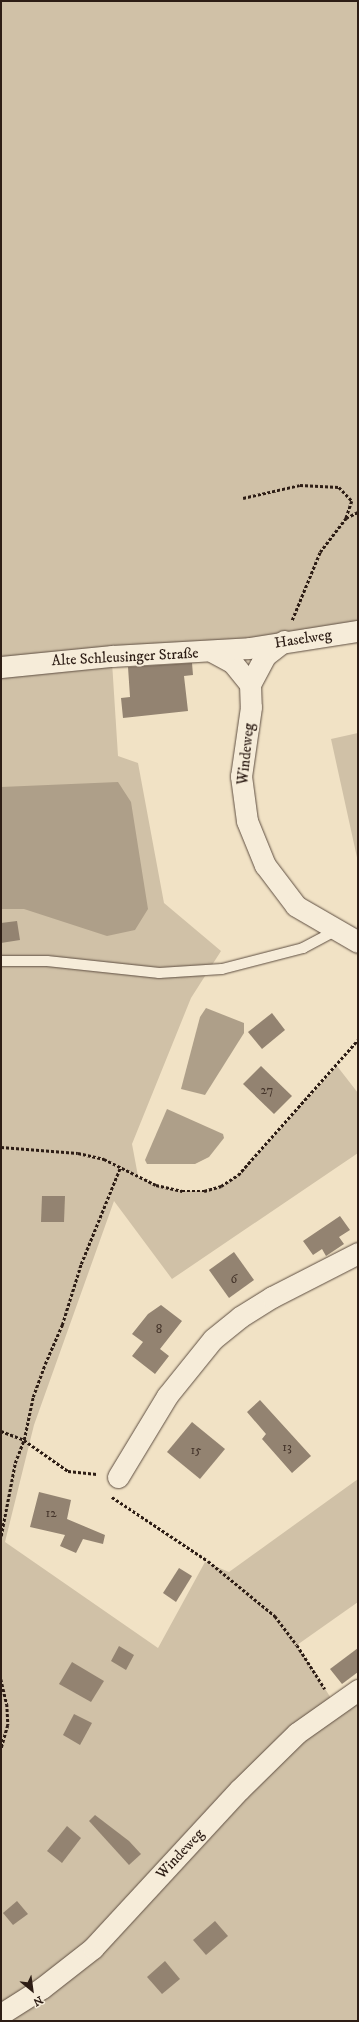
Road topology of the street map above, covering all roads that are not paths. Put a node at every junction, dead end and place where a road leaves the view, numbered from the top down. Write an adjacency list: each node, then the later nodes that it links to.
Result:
1 (358, 631): 2 (street, Haselweg)
2 (284, 641): 3 (street, Haselweg); 6 (street)
3 (249, 648): 4 (street, Alte Schleusinger Straße)
4 (213, 652): 5 (street, Alte Schleusinger Straße); 6 (street)
5 (1, 667)
6 (250, 684): 7 (street, Windeweg)
7 (335, 930): 8 (street, Windeweg); 9 (lane)
8 (358, 942)
9 (1, 961)
10 (358, 1253): 11 (street)
11 (118, 1477)
12 (358, 1690): 13 (street, Windeweg)
13 (1, 2014)

